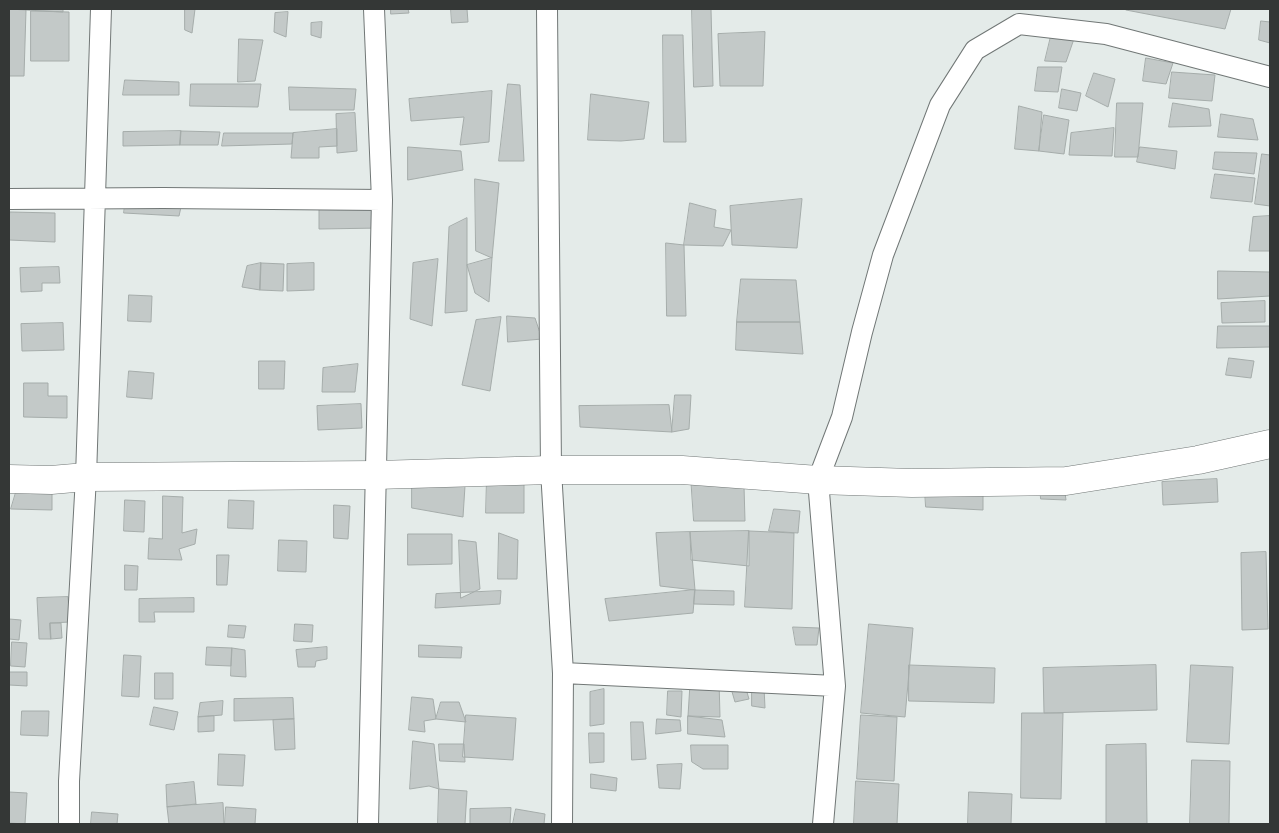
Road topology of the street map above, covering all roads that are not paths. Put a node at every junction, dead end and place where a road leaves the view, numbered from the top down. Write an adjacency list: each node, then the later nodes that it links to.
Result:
1 (101, 9): 5 (street)
2 (374, 9): 7 (street)
3 (547, 9): 9 (street)
4 (1270, 77): 13 (street)
5 (94, 198): 6 (street); 7 (street); 11 (street)
6 (9, 199)
7 (382, 200): 10 (street)
8 (1270, 444): 13 (street)
9 (551, 470): 10 (street); 13 (street); 14 (street)
10 (376, 475): 11 (street); 17 (street)
11 (86, 477): 12 (street); 16 (street)
12 (9, 479)
13 (818, 480): 15 (street)
14 (563, 673): 15 (street); 18 (street)
15 (835, 686): 19 (street)
16 (69, 824)
17 (368, 824)
18 (562, 824)
19 (823, 824)

